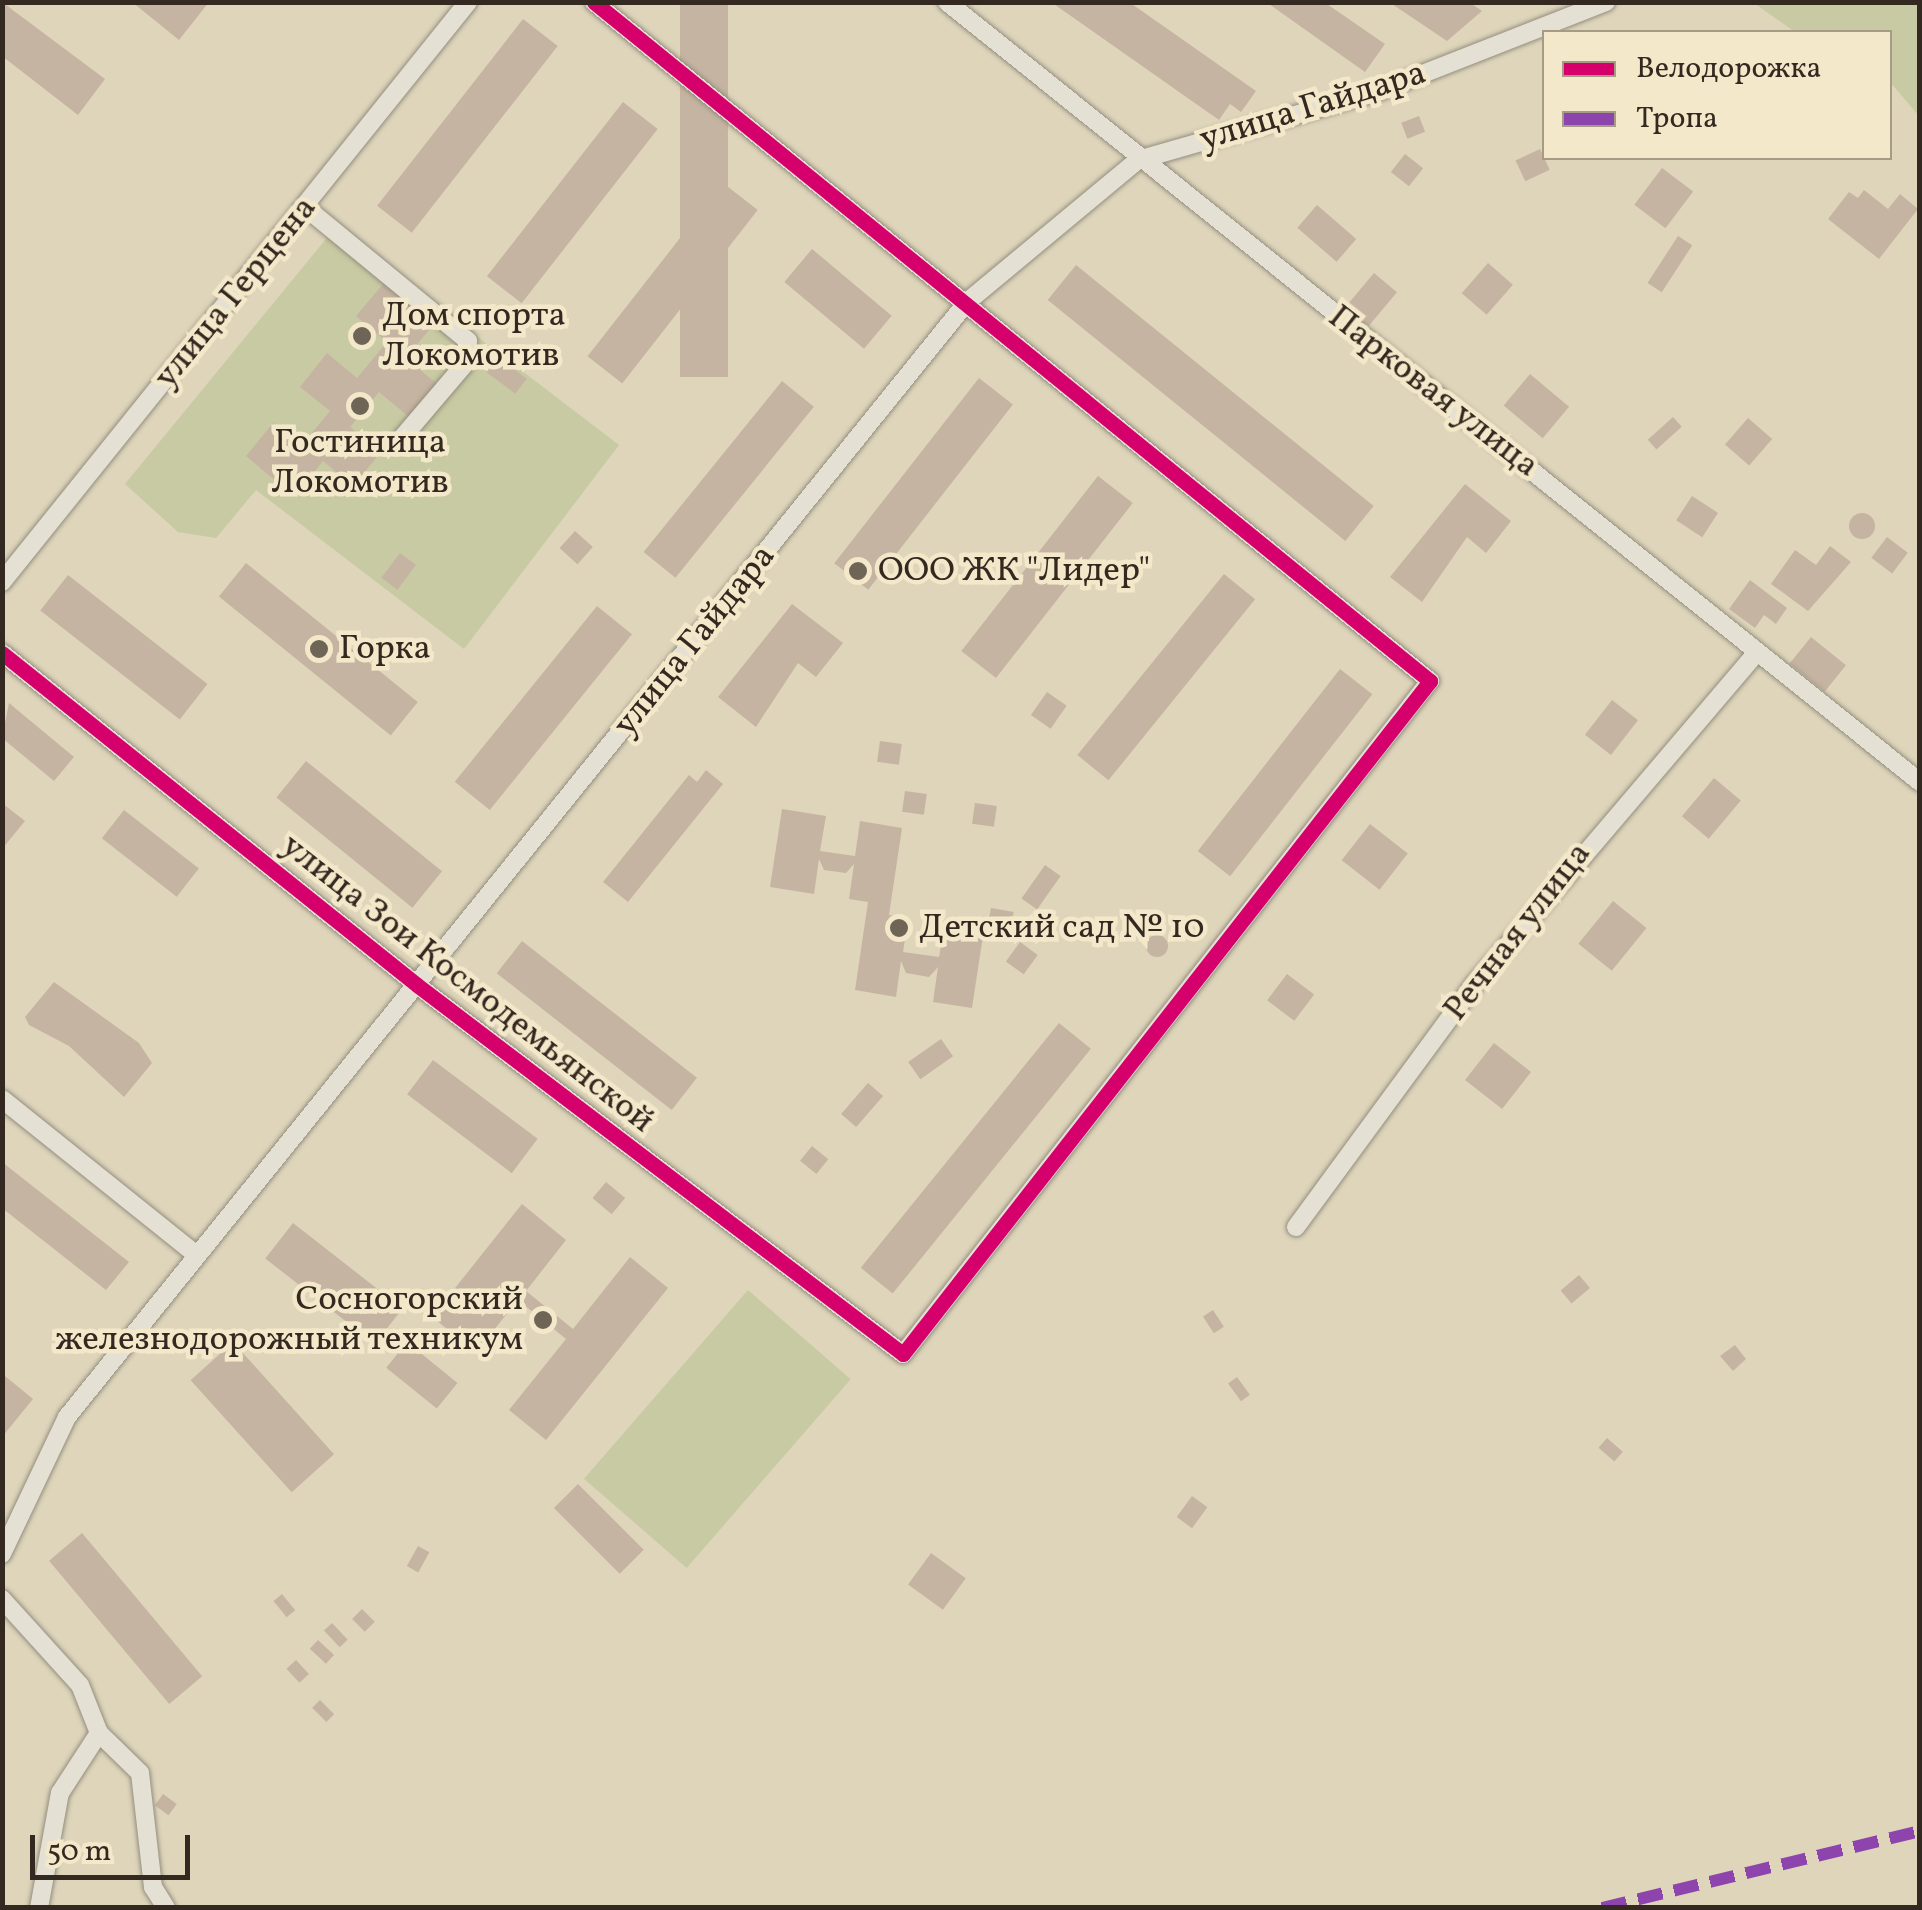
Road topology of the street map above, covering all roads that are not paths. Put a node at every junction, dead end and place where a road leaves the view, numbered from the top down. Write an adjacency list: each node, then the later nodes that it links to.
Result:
1 (468, 2): 6 (street, улица Герцена)
2 (594, 2): 7 (street)
3 (947, 2): 5 (street, Парковая улица)
4 (1606, 2): 5 (street, улица Гайдара)
5 (1138, 160): 7 (street, улица Гайдара); 10 (street, Парковая улица)
6 (306, 207): 8 (street); 9 (street, улица Герцена)
7 (967, 302): 13 (street, улица Гайдара); 13 (street, улица Зои Космодемьянской)
8 (401, 439)
9 (2, 582)
10 (1757, 652): 12 (street, Парковая улица); 15 (street, Речная улица)
11 (2, 653): 13 (street, улица Зои Космодемьянской)
12 (1920, 782)
13 (417, 984): 16 (street, улица Гайдара)
14 (2, 1099): 16 (street)
15 (1296, 1227)
16 (198, 1256): 17 (street, улица Гайдара)
17 (2, 1554)
18 (2, 1599): 19 (street)
19 (99, 1733): 20 (street); 21 (street)
20 (39, 1908)
21 (166, 1908)

